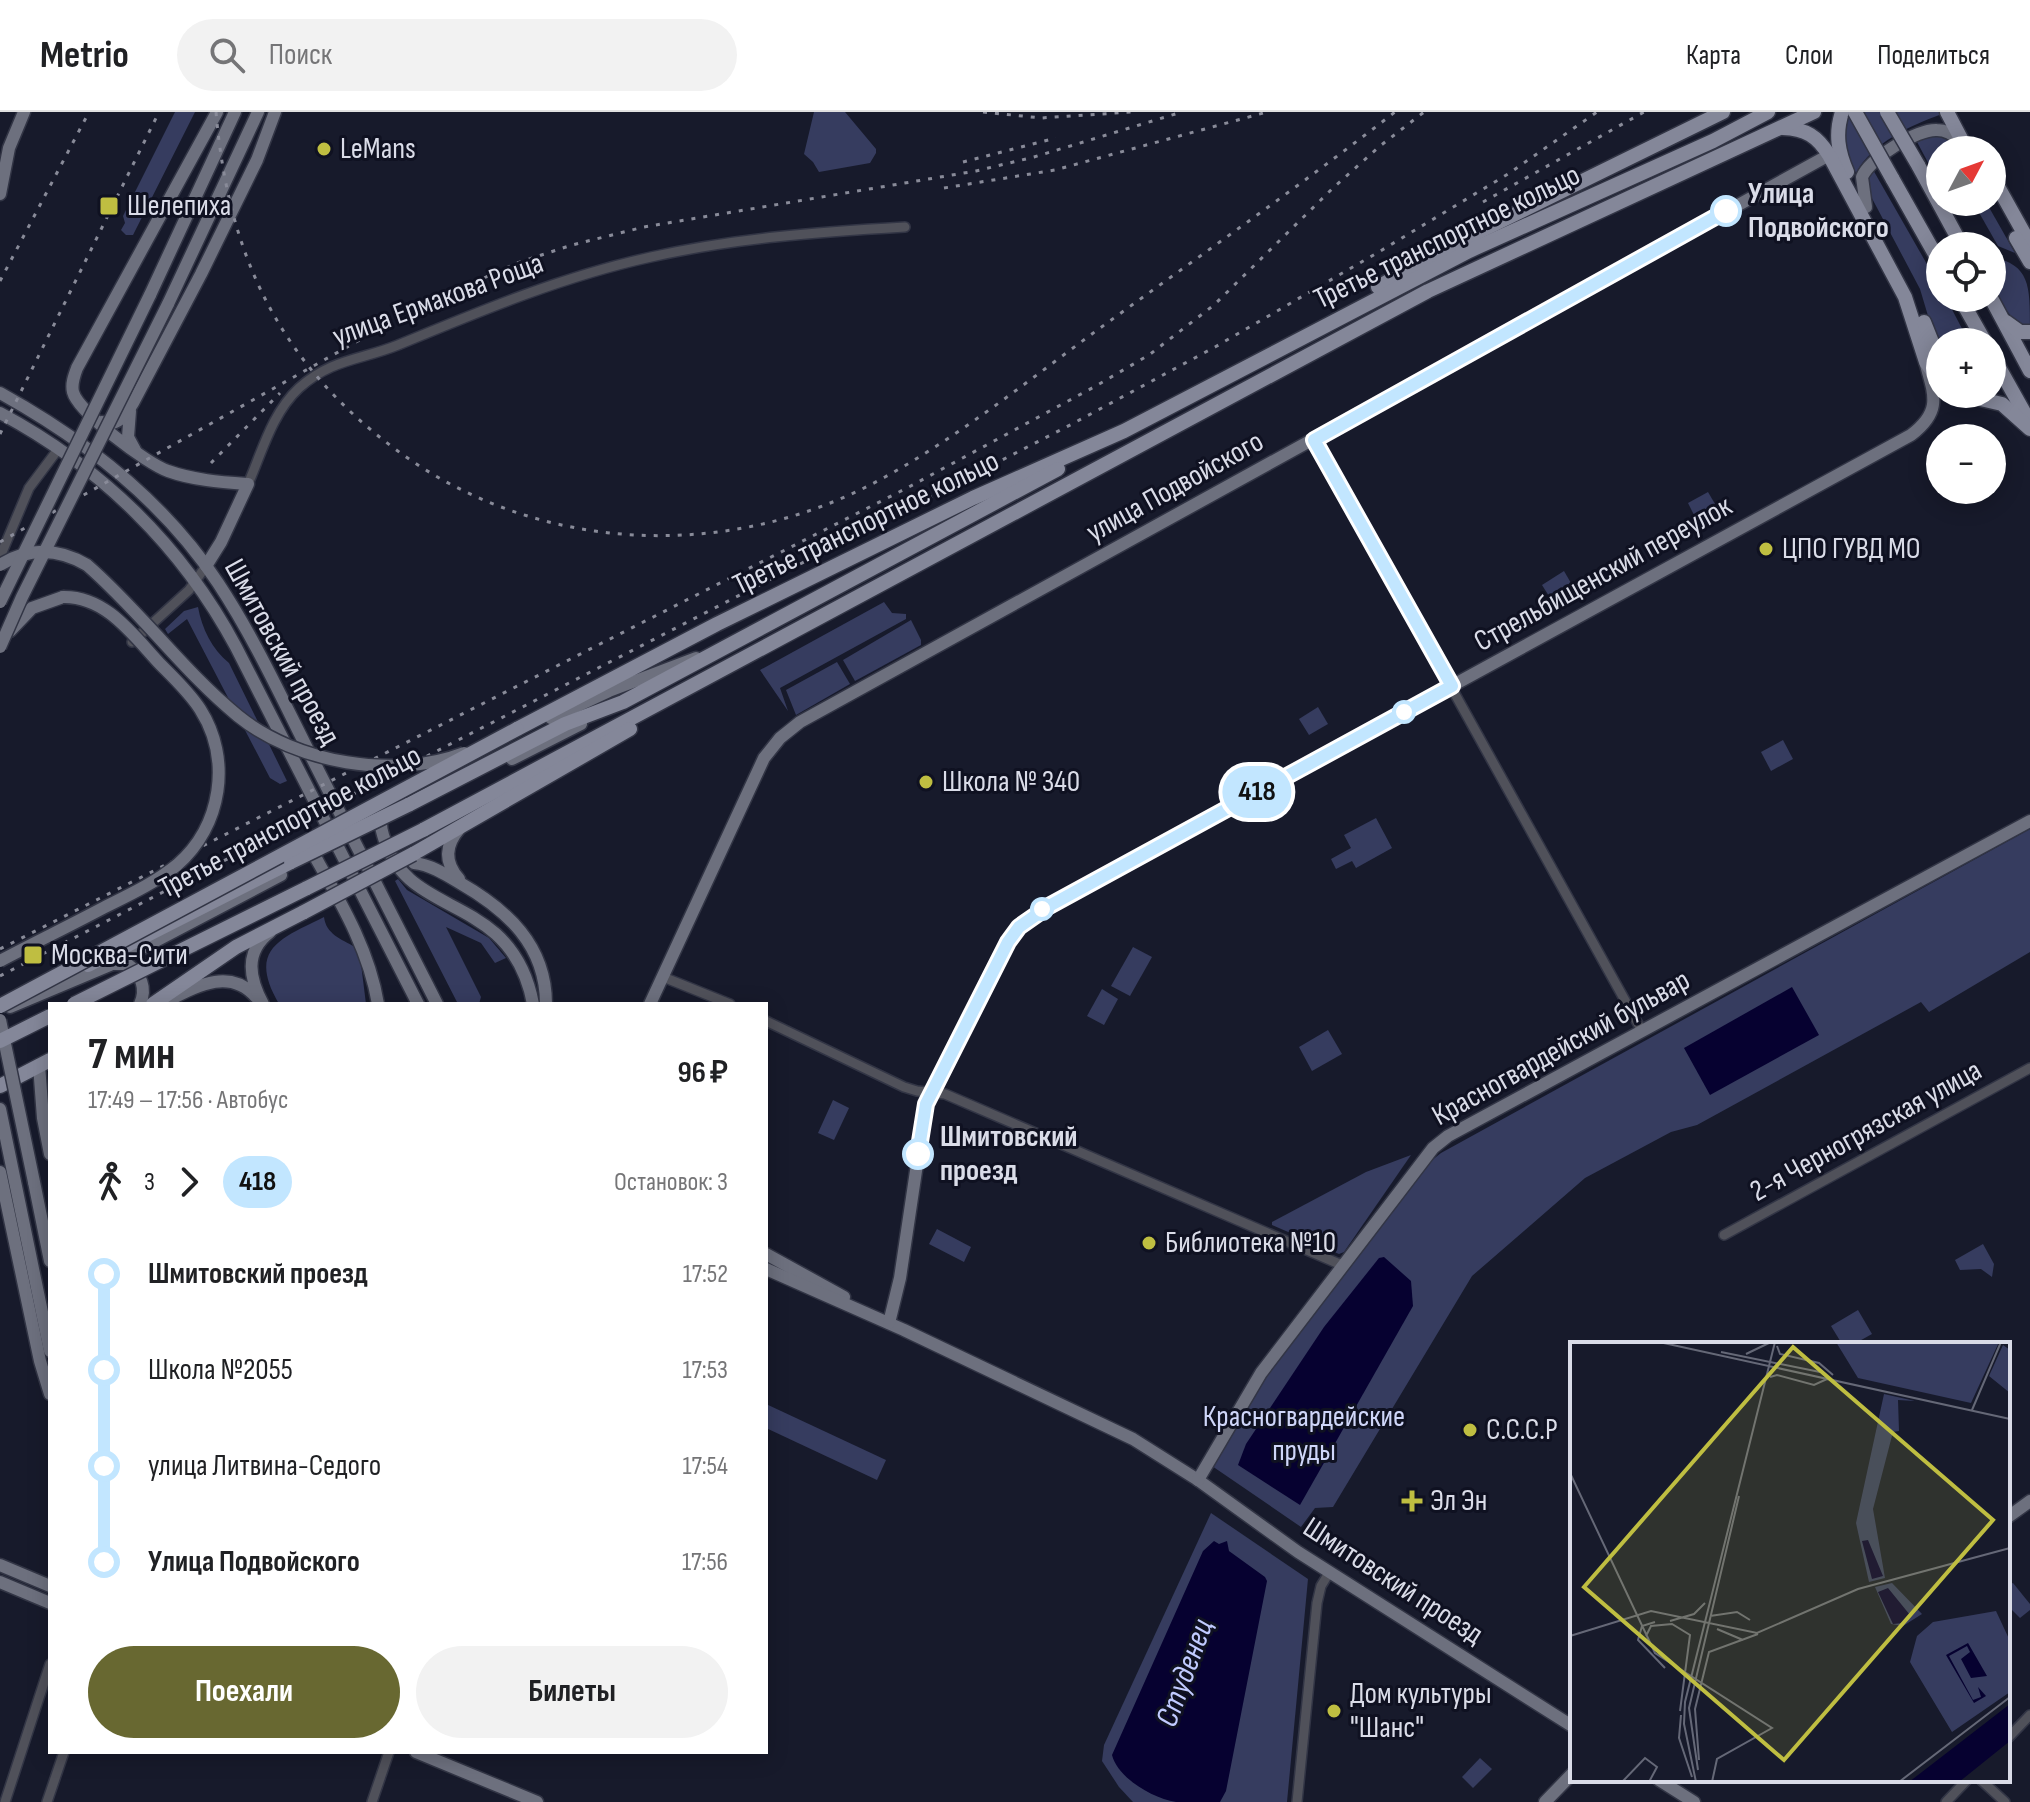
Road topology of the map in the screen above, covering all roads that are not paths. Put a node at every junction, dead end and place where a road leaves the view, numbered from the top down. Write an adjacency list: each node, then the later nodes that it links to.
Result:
1 (24, 112): 20 (main road)
2 (217, 112): 41 (main road)
3 (235, 112): 53 (main road, bridge)
4 (258, 112): 55 (main road, bridge)
5 (275, 112): 37 (main road)
6 (1723, 112): 32 (main road)
7 (1768, 112): 32 (main road, Третье транспортное кольцо)
8 (1814, 112): 14 (main road, Третье транспортное кольцо)
9 (1842, 112): 22 (main road)
10 (1855, 112): 26 (main road, bridge)
11 (1887, 112): 25 (main road, bridge)
12 (1947, 112): 16 (main road)
13 (1958, 112): 17 (main road)
14 (1783, 128): 18 (main road); 58 (main road, Третье транспортное кольцо)
15 (1954, 136): 22 (main road)
16 (1962, 136)
17 (1966, 136)
18 (1829, 155): 33 (main road); 45 (main road, улица Подвойского)
19 (0, 163): 20 (main road)
20 (2, 188)
21 (2006, 201): 27 (main road)
22 (1866, 207): 31 (main road)
23 (2004, 216): 28 (main road)
24 (905, 227): 48 (street, улица Ермакова Роща)
25 (1954, 232)
26 (1926, 238)
27 (2030, 244)
28 (2030, 262)
29 (2000, 314): 30 (main road); 34 (main road)
30 (2030, 332)
31 (1926, 340)
32 (1292, 342): 44 (main road, Третье транспортное кольцо)
33 (1926, 346)
34 (2030, 371)
35 (2006, 380): 42 (main road)
36 (0, 393): 51 (main road, Шмитовский проезд)
37 (133, 403): 41 (main road); 47 (main road)
38 (1933, 408): 57 (main road, Стрельбищенский переулок)
39 (2006, 408): 43 (main road)
40 (0, 413): 46 (main road, Шмитовский проезд)
41 (95, 419): 47 (main road)
42 (2030, 422)
43 (2030, 429)
44 (1124, 431): 56 (main road, Третье транспортное кольцо); 59 (main road, Третье транспортное кольцо)
45 (1314, 440): 57 (street); 68 (main road, улица Подвойского)
46 (59, 448): 49 (street); 52 (main road, Шмитовский проезд)
47 (139, 455): 48 (main road)
48 (248, 484): 51 (main road, улица Ермакова Роща)
49 (0, 557)
50 (0, 565): 59 (main road, bridge)
51 (206, 566): 52 (street, улица Ермакова Роща); 78 (main road, Шмитовский проезд)
52 (196, 581): 54 (street, улица Ермакова Роща); 77 (main road, Шмитовский проезд)
53 (0, 602)
54 (132, 642)
55 (0, 647): 66 (main road, bridge)
56 (722, 649): 63 (main road, Третье транспортное кольцо, bridge); 79 (main road)
57 (1452, 686): 87 (street); 92 (main road, Стрельбищенский переулок)
58 (689, 688): 60 (main road); 70 (main road, Третье транспортное кольцо, bridge)
59 (517, 729): 83 (main road, Третье транспортное кольцо, bridge)
60 (478, 814): 62 (main road); 64 (main road)
61 (2030, 821): 87 (main road, Красногвардейский бульвар)
62 (414, 858): 64 (main road); 65 (main road, bridge)
63 (292, 865): 67 (main road); 69 (main road, Третье транспортное кольцо)
64 (474, 891): 80 (main road)
65 (304, 912): 72 (main road); 75 (main road)
66 (0, 961)
67 (110, 965): 71 (main road); 83 (main road)
68 (663, 977): 81 (main road, улица Подвойского); 82 (street)
69 (16, 995): 76 (main road); 83 (main road, Третье транспортное кольцо)
70 (78, 1002)
71 (140, 1002)
72 (156, 1002)
73 (165, 1002): 74 (main road)
74 (260, 1002)
75 (261, 1002)
76 (378, 1002)
77 (417, 1002)
78 (436, 1002)
79 (532, 1002)
80 (546, 1002)
81 (651, 1002)
82 (725, 1002)
83 (0, 1006)
84 (48, 1017): 88 (main road, bridge)
85 (0, 1020): 98 (main road, bridge)
86 (768, 1022): 92 (street)
87 (1642, 1031): 100 (main road, Красногвардейский бульвар)
88 (0, 1041)
89 (44, 1062): 91 (main road); 94 (main road)
90 (2030, 1068): 97 (street, 2-я Черногрязская улица)
91 (0, 1086)
92 (932, 1092): 100 (street); 102 (main road, Стрельбищенский переулок)
93 (0, 1109): 103 (main road)
94 (48, 1144)
95 (0, 1172): 96 (main road)
96 (2, 1198): 104 (main road)
97 (1724, 1235)
98 (48, 1251)
99 (768, 1255): 102 (main road, Шмитовский проезд)
100 (1344, 1264): 105 (main road, Красногвардейский бульвар)
101 (768, 1270): 102 (main road, Шмитовский проезд)
102 (889, 1323): 105 (main road, Шмитовский проезд)
103 (48, 1341)
104 (48, 1387)
105 (1198, 1480): 109 (main road, Шмитовский проезд)
106 (2030, 1501): 107 (main road)
107 (2010, 1516)
108 (0, 1565): 110 (main road)
109 (1329, 1573): 117 (main road, Шмитовский проезд); 130 (street)
110 (33, 1579): 111 (main road); 113 (main road)
111 (48, 1580)
112 (0, 1582): 114 (main road)
113 (48, 1585)
114 (48, 1602)
115 (48, 1670): 126 (street)
116 (2030, 1715): 118 (street)
117 (1570, 1725)
118 (2010, 1736)
119 (63, 1754): 127 (street)
120 (388, 1754): 128 (street)
121 (421, 1754): 129 (main road)
122 (1570, 1776): 131 (main road)
123 (1662, 1782): 132 (main road)
124 (1965, 1782): 133 (street)
125 (1983, 1782): 134 (street)
126 (5, 1802)
127 (47, 1802)
128 (372, 1802)
129 (537, 1802)
130 (1297, 1802)
131 (1545, 1802)
132 (1694, 1802)
133 (1946, 1802)
134 (2005, 1802)

